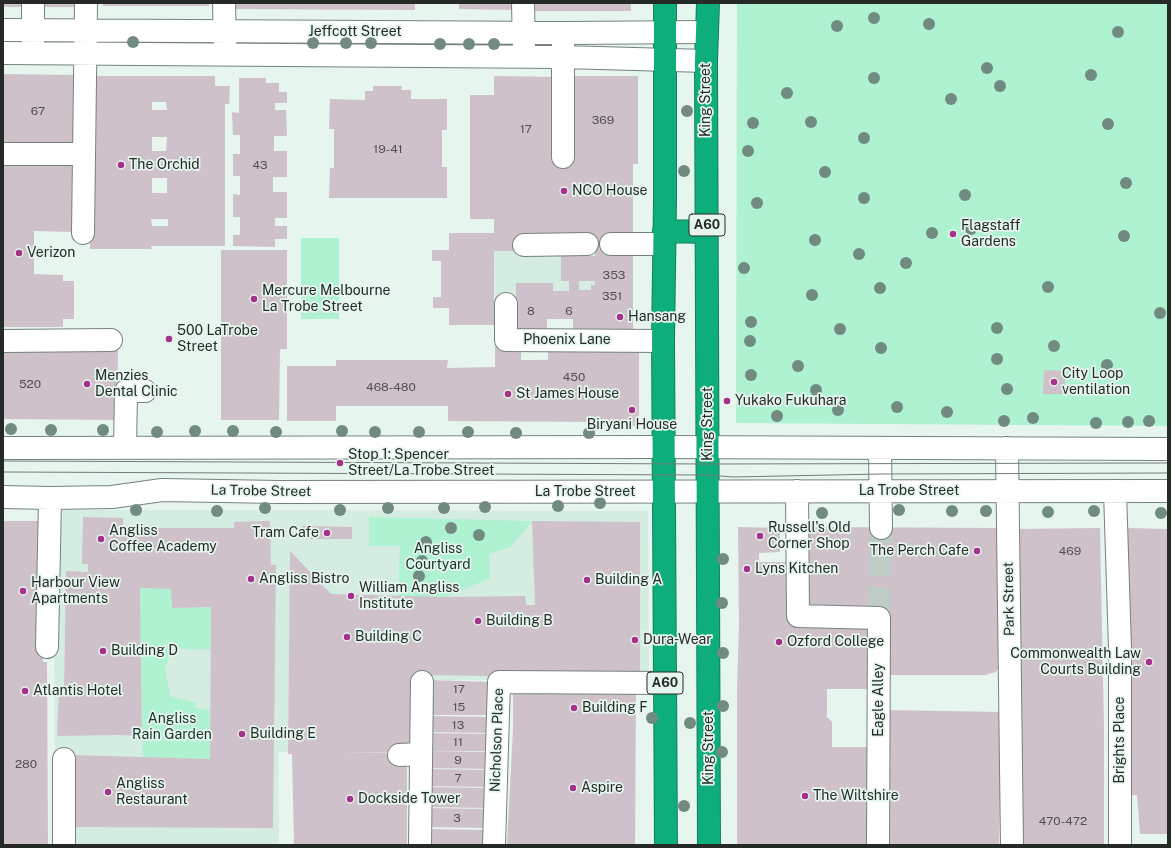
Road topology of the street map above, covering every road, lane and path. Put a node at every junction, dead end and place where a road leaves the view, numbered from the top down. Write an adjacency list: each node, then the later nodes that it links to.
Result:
1 (34, 3): 8 (street)
2 (86, 3): 9 (street)
3 (224, 3): 10 (street)
4 (523, 3): 12 (street)
5 (665, 3): 14 (highway, A60)
6 (708, 3): 11 (highway, King Street / A60)
7 (3, 30): 8 (street, Jeffcott Street)
8 (33, 30): 9 (street, Jeffcott Street); 16 (street)
9 (86, 31): 10 (street, Jeffcott Street); 17 (street)
10 (224, 31): 12 (street, Jeffcott Street); 18 (street)
11 (707, 32): 14 (street, Jeffcott Street); 22 (highway, King Street / A60)
12 (523, 33): 13 (street, Jeffcott Street); 19 (street)
13 (563, 33): 14 (street, Jeffcott Street); 20 (street)
14 (665, 33): 21 (highway, A60)
15 (3, 53): 16 (street, Jeffcott Street)
16 (33, 53): 17 (street, Jeffcott Street)
17 (86, 53): 18 (street, Jeffcott Street); 24 (street)
18 (225, 54): 19 (street, Jeffcott Street)
19 (524, 57): 20 (street, Jeffcott Street)
20 (563, 57): 21 (street, Jeffcott Street); 25 (street)
21 (664, 60): 22 (street, Jeffcott Street); 28 (highway, A60)
22 (706, 61): 26 (highway, King Street / A60)
23 (3, 154): 24 (street)
24 (84, 154): 27 (street)
25 (563, 157)
26 (707, 232): 28 (highway); 38 (highway, King Street / A60)
27 (82, 234)
28 (664, 238): 30 (street); 35 (highway, A60)
29 (587, 244): 31 (street)
30 (612, 244)
31 (524, 245)
32 (506, 304): 35 (street, Phoenix Lane)
33 (111, 340): 34 (street)
34 (3, 341)
35 (663, 341): 37 (highway, A60)
36 (145, 391): 40 (street)
37 (663, 447): 38 (street); 40 (street); 44 (highway, A60)
38 (708, 447): 41 (street); 50 (highway, King Street / A60)
39 (3, 448): 40 (street)
40 (125, 448)
41 (880, 448): 42 (street); 46 (street)
42 (1007, 448): 43 (street); 47 (street, Park Street)
43 (1168, 449)
44 (664, 491): 50 (street, La Trobe Street); 52 (street, La Trobe Street); 56 (highway, A60)
45 (798, 491): 46 (street, La Trobe Street); 50 (street, La Trobe Street); 65 (street, Eagle Alley)
46 (881, 491): 47 (street, La Trobe Street); 53 (street)
47 (1007, 491): 48 (street, La Trobe Street); 66 (street, Park Street)
48 (1115, 491): 49 (street, La Trobe Street); 67 (street, Brights Place)
49 (1168, 491)
50 (708, 492): 64 (highway, King Street / A60)
51 (3, 497): 52 (street, La Trobe Street)
52 (50, 498): 54 (street)
53 (881, 528)
54 (47, 647)
55 (422, 682): 57 (street)
56 (665, 683): 62 (street, Nicholson Place); 63 (highway, A60)
57 (421, 754): 58 (street); 61 (street)
58 (399, 755)
59 (64, 759): 60 (street)
60 (64, 845)
61 (420, 845)
62 (494, 845)
63 (666, 845)
64 (709, 845)
65 (878, 845)
66 (1012, 845)
67 (1120, 845)

